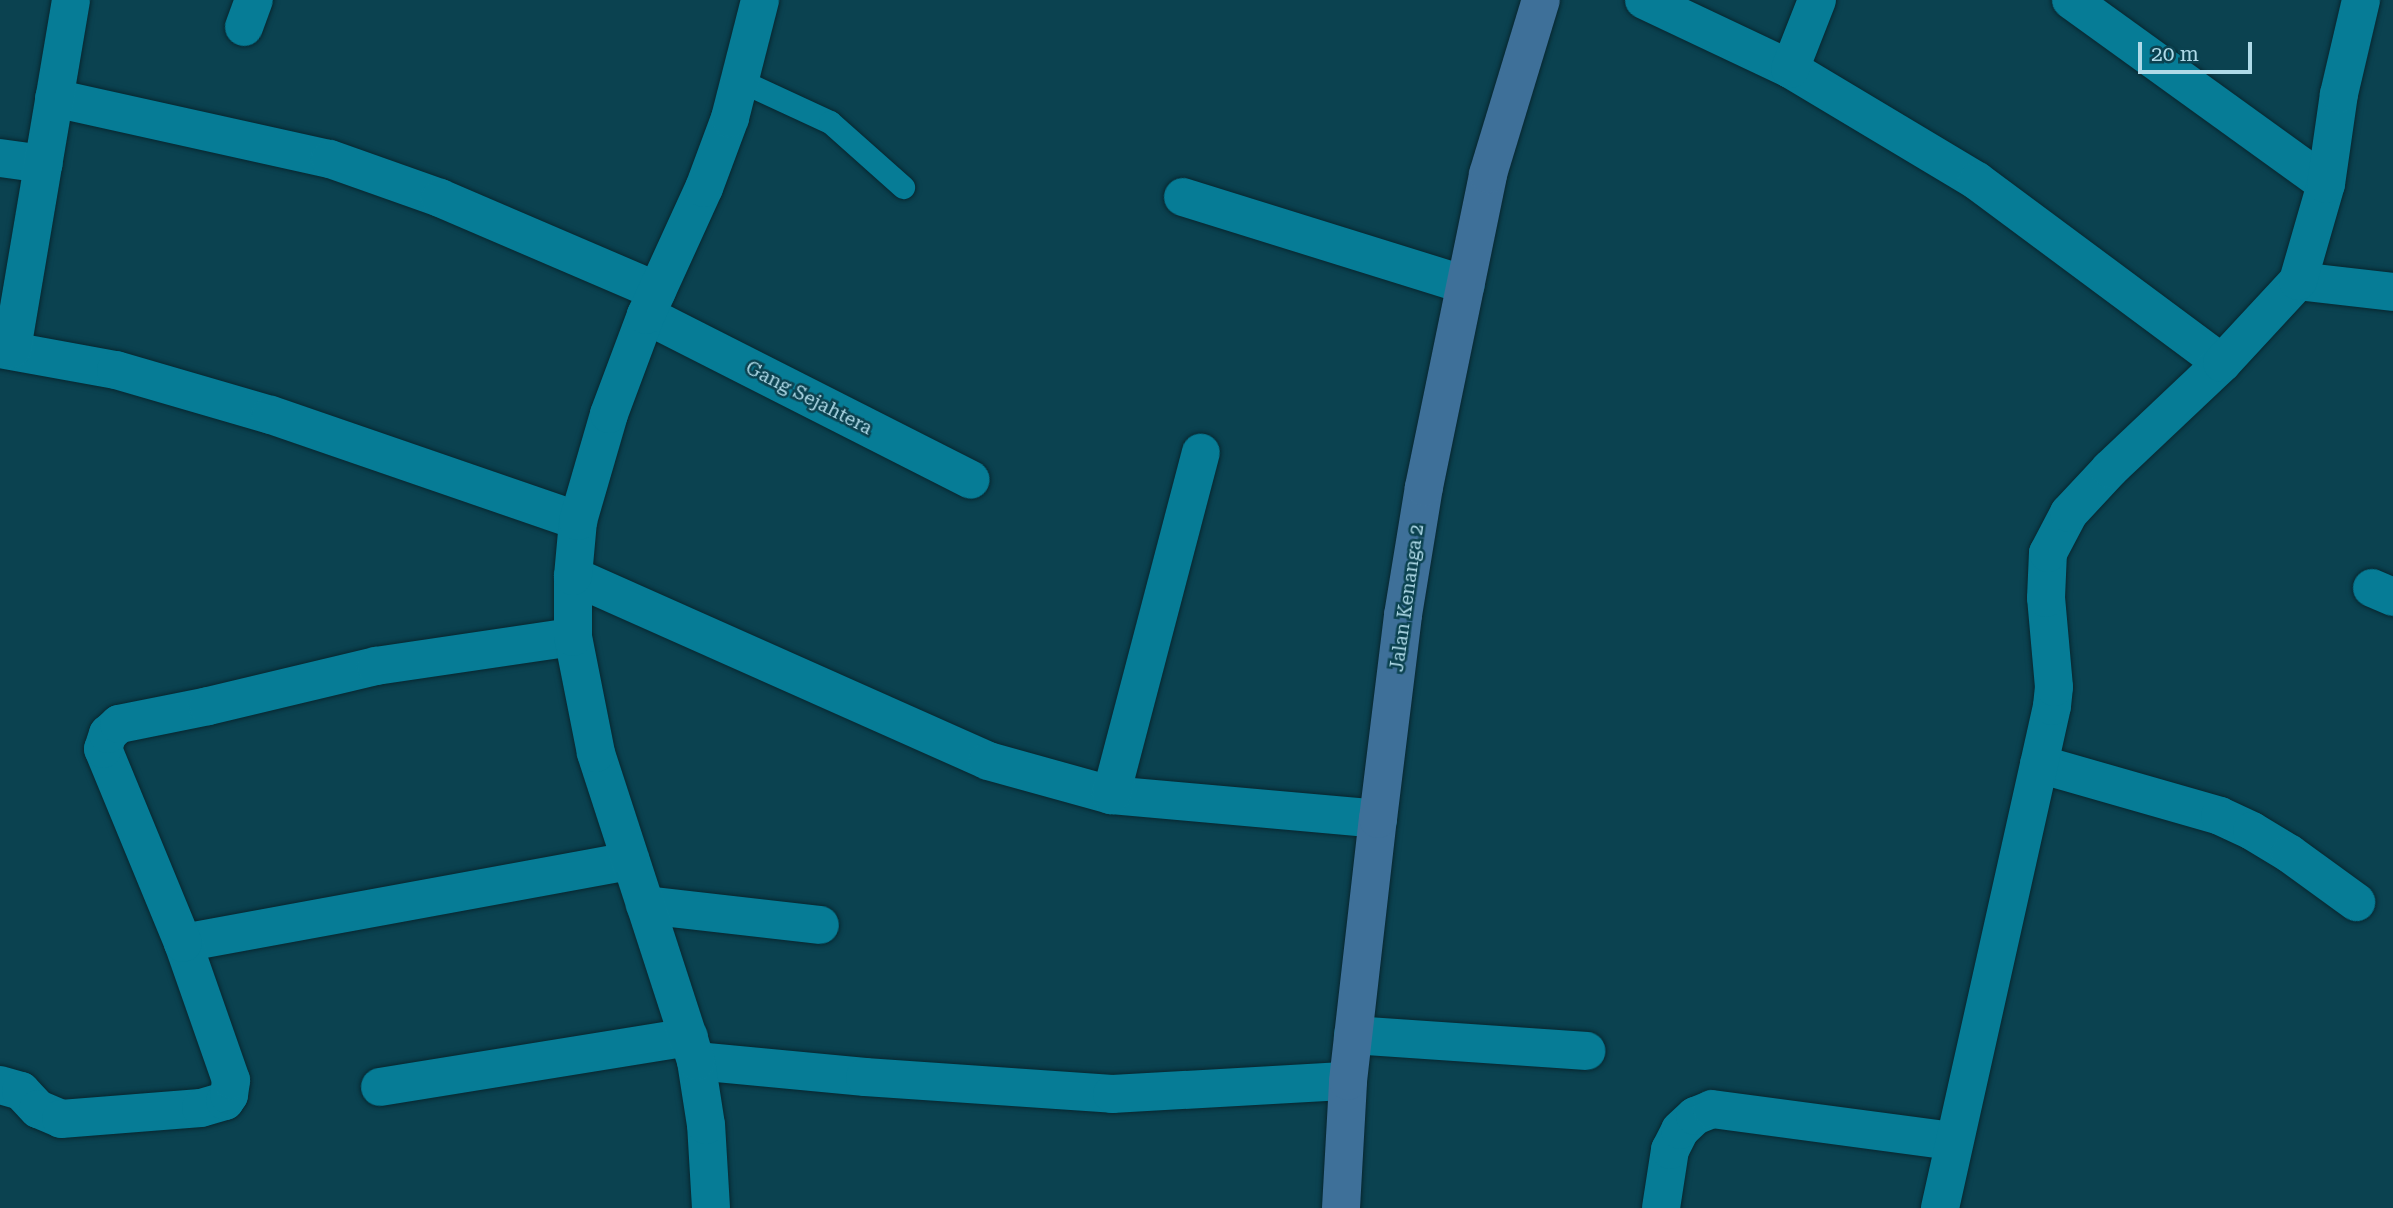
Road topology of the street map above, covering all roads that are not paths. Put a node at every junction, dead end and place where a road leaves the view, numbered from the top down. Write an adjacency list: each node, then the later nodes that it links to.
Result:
1 (71, 0): 10 (street)
2 (760, 0): 9 (street)
3 (1541, 0): 17 (main road, Jalan Kenanga 2)
4 (1644, 0): 8 (street)
5 (1817, 0): 8 (street)
6 (2071, 0): 13 (street)
7 (2361, 0): 13 (street)
8 (1790, 69): 21 (street)
9 (740, 80): 14 (lane); 19 (street)
10 (54, 98): 12 (street); 19 (street, Gang Sejahtera)
11 (0, 158): 12 (street)
12 (44, 164): 20 (street)
13 (2326, 184): 16 (street)
14 (903, 187)
15 (1183, 197): 17 (street)
16 (2298, 281): 18 (street); 21 (street)
17 (1465, 285): 29 (main road, Jalan Kenanga 2)
18 (2393, 292)
19 (652, 303): 23 (street, Gang Sejahtera); 24 (street)
20 (6, 349): 24 (street)
21 (2222, 363): 27 (street)
22 (1201, 453): 28 (street)
23 (971, 480)
24 (578, 521): 25 (street)
25 (573, 576): 26 (street); 28 (street)
26 (573, 637): 30 (street); 34 (street)
27 (2039, 764): 31 (street); 41 (street)
28 (1111, 795): 29 (street)
29 (1378, 819): 35 (main road, Jalan Kenanga 2)
30 (631, 860): 32 (street); 34 (street)
31 (2356, 902)
32 (645, 905): 33 (street); 36 (street)
33 (820, 925)
34 (183, 943): 39 (street)
35 (1353, 1035): 37 (street); 38 (main road, Jalan Kenanga 2)
36 (692, 1049): 38 (street); 40 (street); 42 (street)
37 (1586, 1051)
38 (1348, 1081): 43 (main road, Jalan Kenanga 2)
39 (0, 1085)
40 (380, 1087)
41 (1953, 1141): 44 (street); 45 (street)
42 (711, 1208)
43 (1341, 1208)
44 (1661, 1208)
45 (1940, 1208)

